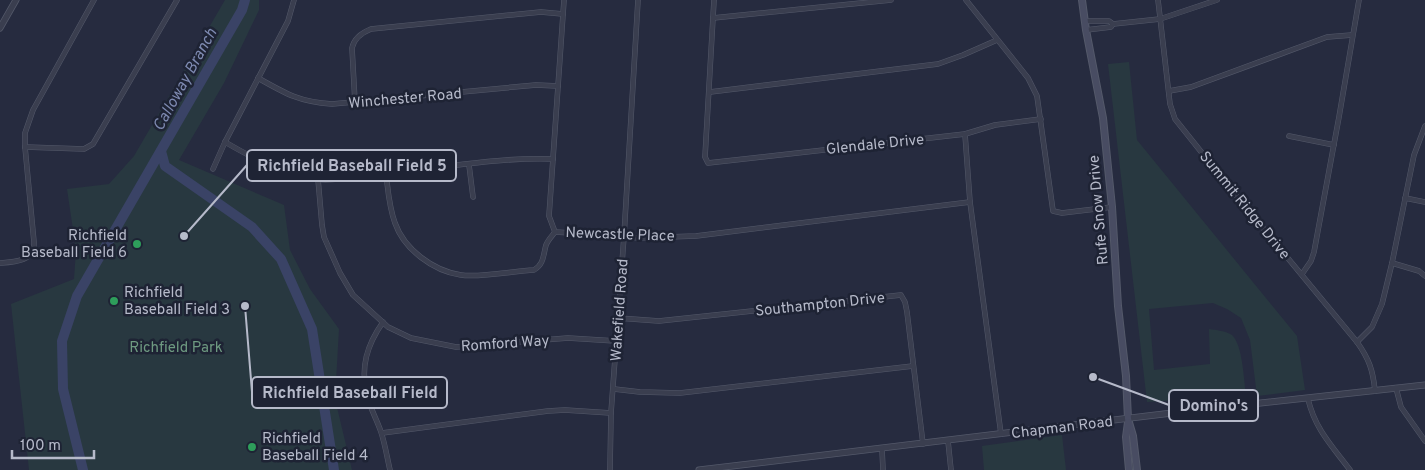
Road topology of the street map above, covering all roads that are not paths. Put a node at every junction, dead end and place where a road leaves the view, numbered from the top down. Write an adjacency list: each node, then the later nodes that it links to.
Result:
1 (16, 0): 19 (street)
2 (94, 0): 34 (street)
3 (177, 0): 34 (street)
4 (294, 0): 23 (street)
5 (564, 0): 14 (street)
6 (638, 0): 46 (street, Wakefield Road)
7 (714, 0): 15 (street)
8 (891, 0): 15 (street)
9 (966, 0): 22 (street)
10 (1082, 0): 17 (main road, Rufe Snow Drive)
11 (1158, 0): 16 (street, Summit Ridge Drive)
12 (1216, 0): 16 (street)
13 (1359, 0): 21 (street)
14 (563, 14): 24 (street); 27 (street)
15 (713, 18): 26 (street)
16 (1160, 19): 18 (street); 25 (street, Summit Ridge Drive)
17 (1086, 22): 18 (street); 20 (main road, Rufe Snow Drive)
18 (1113, 24): 20 (street)
19 (0, 28)
20 (1086, 30): 44 (main road, Rufe Snow Drive)
21 (1352, 35): 25 (street); 33 (street)
22 (997, 40): 26 (street); 28 (street)
23 (258, 78): 27 (street, Winchester Road); 32 (street)
24 (558, 86): 27 (street, Winchester Road); 35 (street)
25 (1169, 91): 49 (street, Summit Ridge Drive)
26 (710, 92): 30 (street, Glendale Drive)
27 (355, 102)
28 (1041, 119): 30 (street, Glendale Drive); 44 (street)
29 (1425, 126): 41 (street)
30 (964, 134): 42 (street)
31 (1289, 136): 33 (street)
32 (225, 142): 37 (street); 39 (street)
33 (1334, 145): 49 (street)
34 (24, 147): 47 (street)
35 (553, 159): 36 (street); 45 (street)
36 (469, 165): 38 (street); 40 (street)
37 (213, 169)
38 (386, 174): 39 (street); 45 (street, Newcastle Place)
39 (318, 179): 52 (street, Romford Way)
40 (473, 197)
41 (1404, 198): 43 (street); 48 (street)
42 (970, 202): 46 (street, Newcastle Place); 64 (street)
43 (1425, 202)
44 (1112, 207): 62 (main road, Rufe Snow Drive)
45 (555, 232): 46 (street, Newcastle Place)
46 (624, 236): 51 (street, Wakefield Road)
47 (0, 263)
48 (1392, 264): 50 (street); 54 (street)
49 (1302, 274): 54 (street, Summit Ridge Drive)
50 (1425, 276)
51 (618, 318): 53 (street, Wakefield Road); 55 (street, Southampton Drive)
52 (383, 322): 53 (street, Romford Way); 63 (street)
53 (616, 341): 58 (street, Wakefield Road)
54 (1357, 342): 59 (street, Summit Ridge Drive)
55 (913, 366): 58 (street); 67 (street, Southampton Drive)
56 (1425, 385): 57 (street, Chapman Road)
57 (1396, 388): 59 (street, Chapman Road); 66 (street)
58 (614, 389): 61 (street, Wakefield Road)
59 (1375, 391): 60 (street, Chapman Road)
60 (1308, 399): 62 (street, Chapman Road); 76 (street)
61 (611, 413): 63 (street); 70 (street, Wakefield Road)
62 (1128, 419): 64 (street, Chapman Road); 74 (main road, Rufe Snow Drive); 75 (main road, Rufe Snow Drive)
63 (382, 433): 69 (street)
64 (1000, 434): 65 (street, Chapman Road)
65 (948, 441): 67 (street, Chapman Road); 73 (street)
66 (1425, 441)
67 (923, 444): 68 (street, Chapman Road)
68 (882, 449): 71 (street, Chapman Road); 72 (street)
69 (390, 470)
70 (610, 470)
71 (699, 470)
72 (883, 470)
73 (951, 470)
74 (1129, 470)
75 (1137, 470)
76 (1350, 470)

